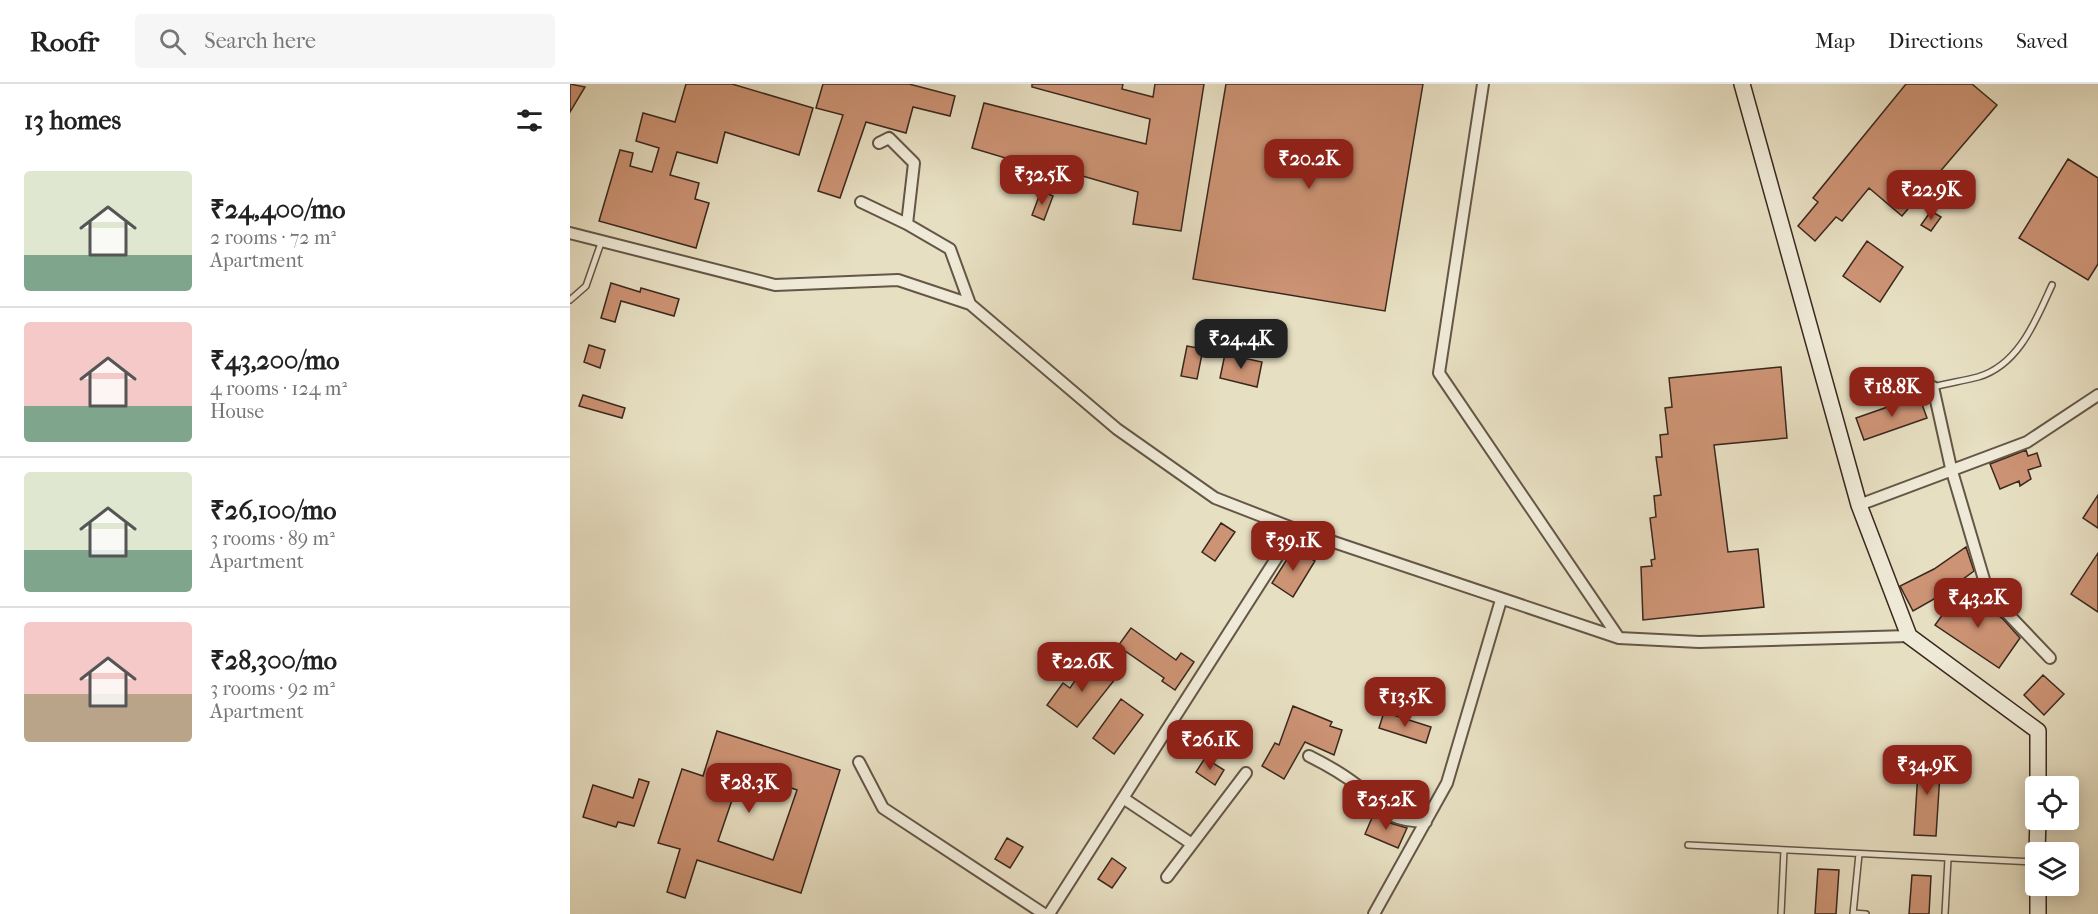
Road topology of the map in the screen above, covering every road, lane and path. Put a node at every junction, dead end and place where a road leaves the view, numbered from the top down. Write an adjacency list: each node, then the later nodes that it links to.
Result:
1 (1483, 84): 18 (street)
2 (1742, 84): 14 (main road)
3 (879, 143): 5 (street)
4 (861, 202): 5 (street)
5 (908, 224): 10 (street)
6 (570, 233): 7 (street)
7 (601, 243): 9 (lane); 10 (street)
8 (2052, 285): 11 (lane)
9 (570, 300)
10 (970, 304): 15 (street)
11 (1933, 387): 13 (street)
12 (2098, 395): 13 (street)
13 (1951, 468): 14 (street); 19 (street)
14 (1859, 505): 17 (main road)
15 (1295, 529): 16 (street); 24 (street)
16 (1501, 600): 18 (street); 25 (street)
17 (1909, 636): 18 (street); 23 (main road)
18 (1619, 638)
19 (2050, 658)
20 (1309, 756): 25 (street)
21 (859, 762): 34 (street)
22 (1246, 773): 26 (street)
23 (2038, 776)
24 (1123, 798): 26 (street); 35 (street)
25 (1426, 822): 36 (street)
26 (1191, 844): 32 (street)
27 (1688, 846): 28 (lane)
28 (1784, 850): 29 (lane); 37 (lane)
29 (1858, 854): 30 (lane); 38 (lane)
30 (1948, 859): 31 (lane); 40 (lane)
31 (2025, 862)
32 (1167, 877)
33 (2038, 896): 41 (main road)
34 (1044, 914)
35 (1049, 914)
36 (1374, 914)
37 (1781, 914)
38 (1853, 914): 39 (lane)
39 (1866, 914)
40 (1945, 914)
41 (2038, 914)

